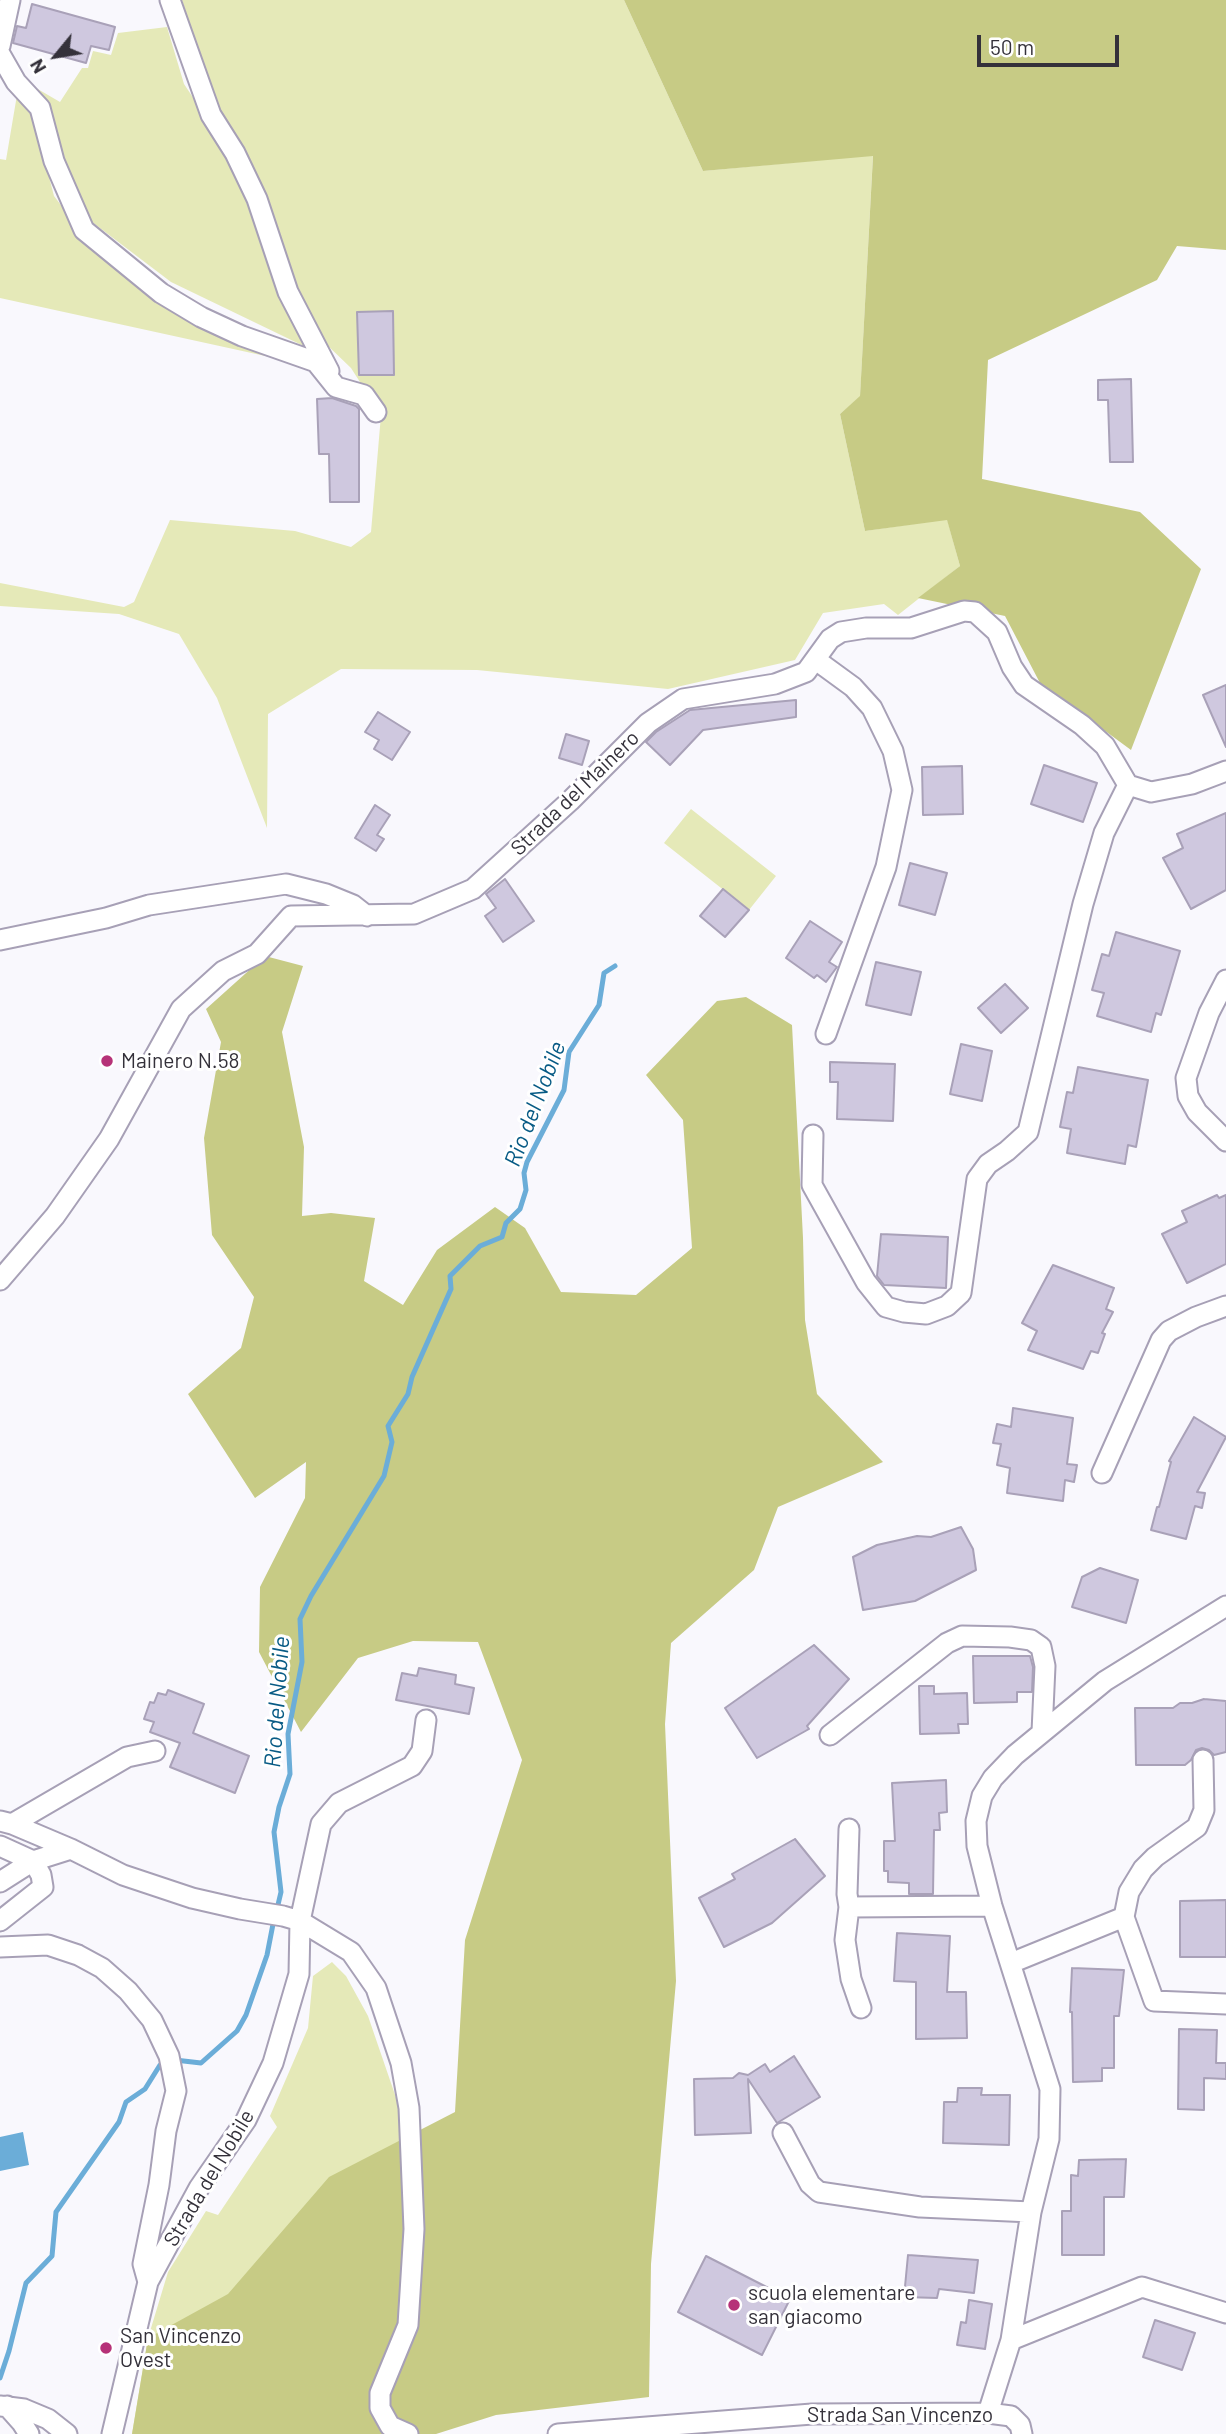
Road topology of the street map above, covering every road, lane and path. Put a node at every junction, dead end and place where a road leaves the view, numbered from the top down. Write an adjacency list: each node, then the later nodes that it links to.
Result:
1 (10, 0): 3 (street)
2 (170, 0): 5 (street)
3 (0, 46)
4 (0, 54): 5 (street)
5 (336, 387): 6 (street)
6 (376, 411)
7 (816, 660): 9 (street, Strada del Mainero); 10 (street, Strada del Mainero); 13 (street)
8 (1226, 771): 9 (street)
9 (1128, 785): 14 (street)
10 (368, 916): 11 (street); 16 (street, Strada del Mainero)
11 (0, 940)
12 (1226, 980): 15 (street)
13 (826, 1034)
14 (813, 1135)
15 (1226, 1140)
16 (0, 1280)
17 (1226, 1306): 18 (street)
18 (1102, 1473)
19 (1226, 1606): 21 (street)
20 (426, 1720): 33 (street, Strada del Nobile)
21 (1042, 1732): 22 (street); 31 (street)
22 (830, 1735)
23 (155, 1751): 25 (street)
24 (1203, 1760): 34 (street)
25 (6, 1823): 28 (street)
26 (849, 1829): 32 (street)
27 (0, 1846): 29 (street)
28 (71, 1849): 29 (street); 33 (street)
29 (33, 1861): 30 (street); 35 (street)
30 (0, 1882)
31 (992, 1906): 32 (street); 37 (street)
32 (849, 1907): 39 (street)
33 (284, 1917): 42 (street, Strada del Nobile); 50 (street)
34 (1124, 1917): 37 (street); 38 (street)
35 (0, 1921)
36 (0, 1947): 42 (street)
37 (1011, 1963): 41 (street)
38 (1226, 2004)
39 (860, 2008)
40 (783, 2133): 41 (street)
41 (1031, 2212): 44 (street)
42 (148, 2282): 49 (street, Strada del Nobile)
43 (1226, 2313): 44 (street)
44 (1011, 2340): 46 (street)
45 (3, 2406): 47 (street); 48 (street)
46 (988, 2413): 51 (street, Strada San Vincenzo); 52 (street, Strada San Vincenzo)
47 (29, 2434)
48 (67, 2434)
49 (112, 2434)
50 (408, 2434)
51 (558, 2434)
52 (1022, 2434)

